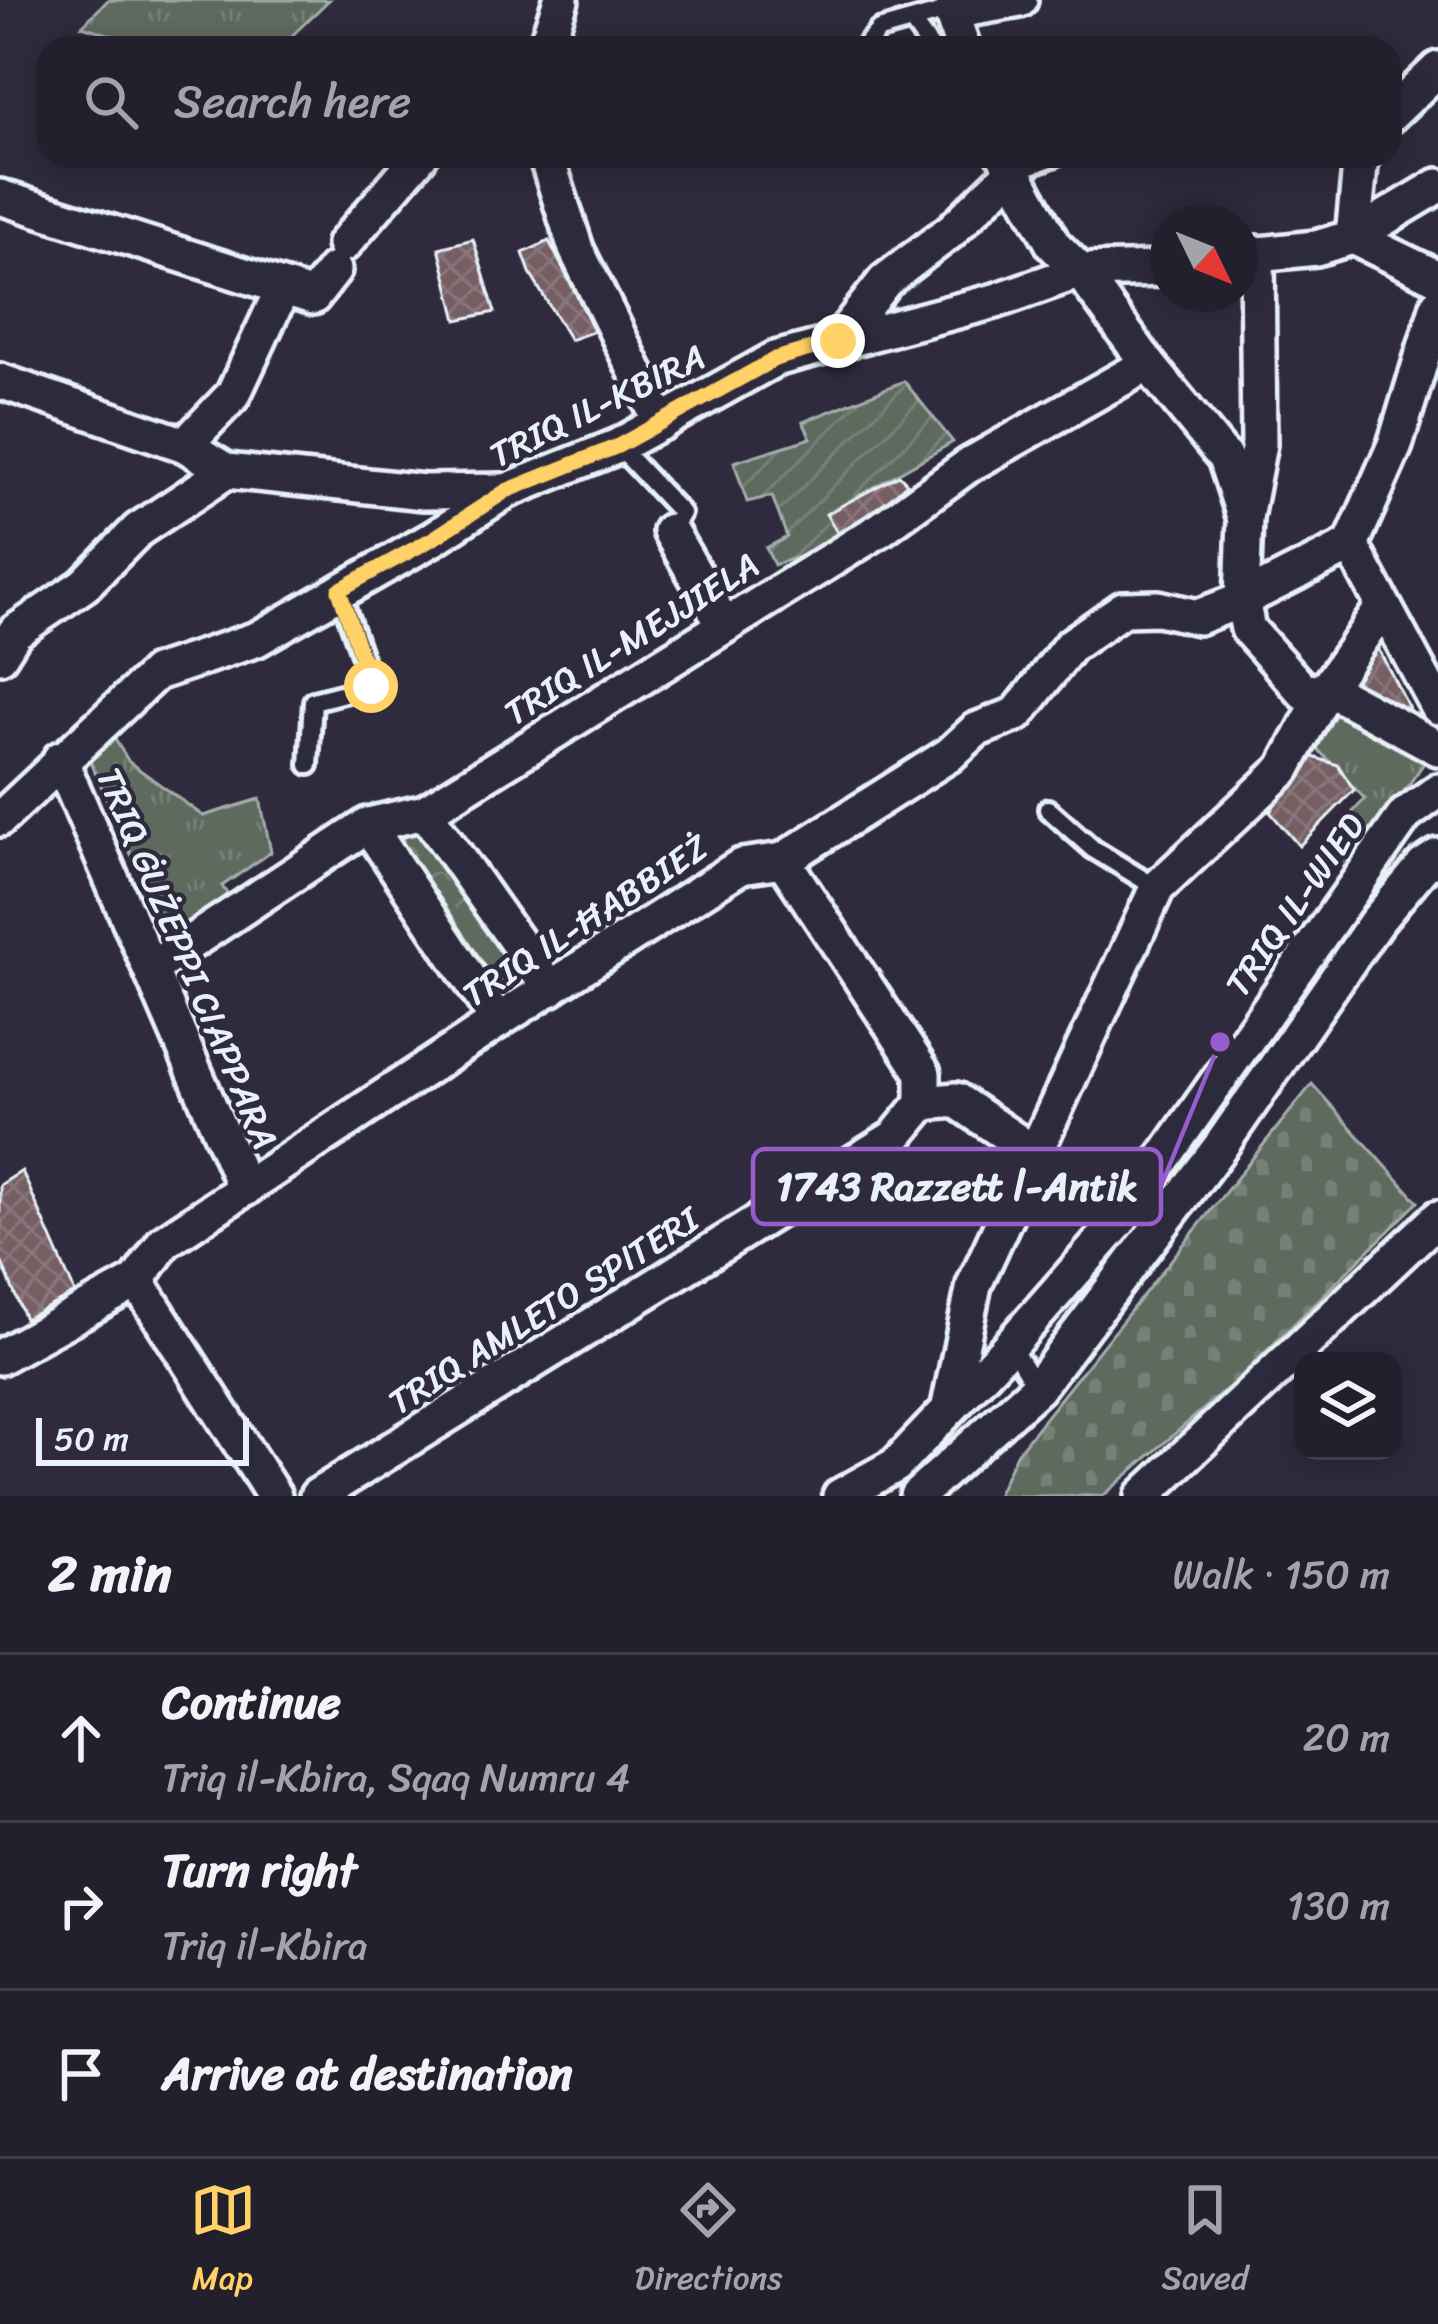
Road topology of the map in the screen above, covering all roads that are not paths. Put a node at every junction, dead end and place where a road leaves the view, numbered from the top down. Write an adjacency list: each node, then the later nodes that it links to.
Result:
1 (561, 0): 5 (street)
2 (1020, 0): 3 (street)
3 (948, 6): 4 (lane); 8 (street)
4 (913, 23): 6 (lane); 7 (lane)
5 (549, 36)
6 (873, 36)
7 (922, 36)
8 (959, 36)
9 (1435, 77): 10 (street)
10 (1402, 105)
11 (409, 168): 23 (street)
12 (549, 168): 29 (street)
13 (1006, 168): 26 (street)
14 (1011, 168): 21 (street)
15 (1360, 168): 18 (street)
16 (1438, 185): 18 (street)
17 (0, 196): 23 (street)
18 (1352, 237): 19 (street); 22 (street)
19 (1258, 253)
20 (1150, 269): 21 (street, TRIQ IL-KBIRA)
21 (1080, 271): 26 (street, TRIQ IL-KBIRA); 27 (street)
22 (1438, 278)
23 (284, 288): 30 (street)
24 (1438, 305): 38 (street)
25 (1252, 312): 35 (street)
26 (838, 341): 29 (street, TRIQ IL-KBIRA)
27 (1148, 364): 35 (street); 42 (street, TRIQ IL-MEJJIELA)
28 (0, 381): 30 (street)
29 (661, 423): 31 (street, TRIQ IL-KBIRA)
30 (185, 446): 32 (street)
31 (618, 446): 33 (street, TRIQ IL-KBIRA); 36 (lane)
32 (227, 471): 34 (street); 43 (street)
33 (506, 491): 34 (street); 37 (street, TRIQ IL-KBIRA)
34 (424, 492): 37 (street)
35 (1245, 518): 40 (street)
36 (670, 531): 42 (street)
37 (434, 538): 39 (street, TRIQ IL-KBIRA)
38 (1351, 544): 40 (street, TRIQ IL-ĦABBIEŻ); 41 (street)
39 (339, 590): 47 (street, TRIQ IL-KBIRA); 48 (lane)
40 (1242, 600): 44 (street); 55 (street, TRIQ IL-ĦABBIEŻ)
41 (1382, 608): 44 (street); 45 (street)
42 (724, 625): 51 (street, TRIQ IL-MEJJIELA)
43 (5, 637)
44 (1327, 688): 46 (street); 56 (street)
45 (1438, 707)
46 (1438, 748)
47 (60, 759): 52 (street, TRIQ IL-KBIRA); 57 (street, TRIQ ĠUŻEPPI CIAPPARA)
48 (309, 765)
49 (1438, 791): 66 (street, TRIQ IL-WIED)
50 (1048, 809): 56 (lane)
51 (425, 812): 53 (street, TRIQ IL-MEJJIELA); 58 (street)
52 (0, 819)
53 (368, 825): 57 (street, TRIQ IL-MEJJIELA); 59 (street)
54 (1438, 856): 68 (street)
55 (783, 860): 58 (street, TRIQ IL-ĦABBIEŻ); 60 (street)
56 (1157, 888): 61 (street)
57 (152, 968): 62 (street, TRIQ ĠUŻEPPI CIAPPARA)
58 (550, 989): 59 (street, TRIQ IL-ĦABBIEŻ)
59 (498, 1021): 62 (street, TRIQ IL-ĦABBIEŻ)
60 (923, 1103): 61 (street); 71 (street, TRIQ AMLETO SPITERI)
61 (1034, 1153): 65 (street)
62 (245, 1189): 64 (street, TRIQ IL-ĦABBIEŻ)
63 (1438, 1218): 74 (street)
64 (137, 1281): 67 (street, TRIQ IL-ĦABBIEŻ); 70 (street)
65 (970, 1301): 66 (street); 69 (street)
66 (1017, 1337): 68 (lane); 69 (street, TRIQ IL-WIED)
67 (0, 1357)
68 (1037, 1388): 73 (street)
69 (950, 1406): 72 (street, TRIQ IL-WIED)
70 (274, 1496)
71 (317, 1496)
72 (840, 1496)
73 (917, 1496)
74 (1143, 1496)

